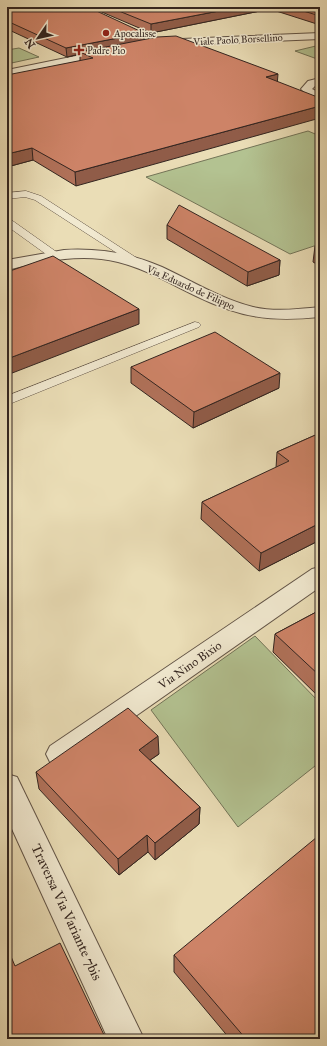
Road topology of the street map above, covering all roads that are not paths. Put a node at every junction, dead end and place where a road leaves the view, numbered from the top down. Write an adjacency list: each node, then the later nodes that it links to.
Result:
1 (320, 36): 2 (street, Viale Paolo Borsellino)
2 (152, 41)
3 (123, 49): 4 (street)
4 (7, 73)
5 (320, 81): 6 (street)
6 (320, 96)
7 (7, 196): 10 (lane)
8 (7, 221): 9 (lane)
9 (54, 255): 10 (street, Via Eduardo de Filippo); 11 (street, Via Eduardo de Filippo)
10 (141, 264): 12 (street, Via Eduardo de Filippo)
11 (7, 265)
12 (320, 312)
13 (195, 325): 14 (lane)
14 (7, 401)
15 (320, 575): 16 (street, Via Nino Bixio)
16 (60, 754)
17 (7, 786): 18 (street, Traversa Via Variante 7bis)
18 (126, 1039)

